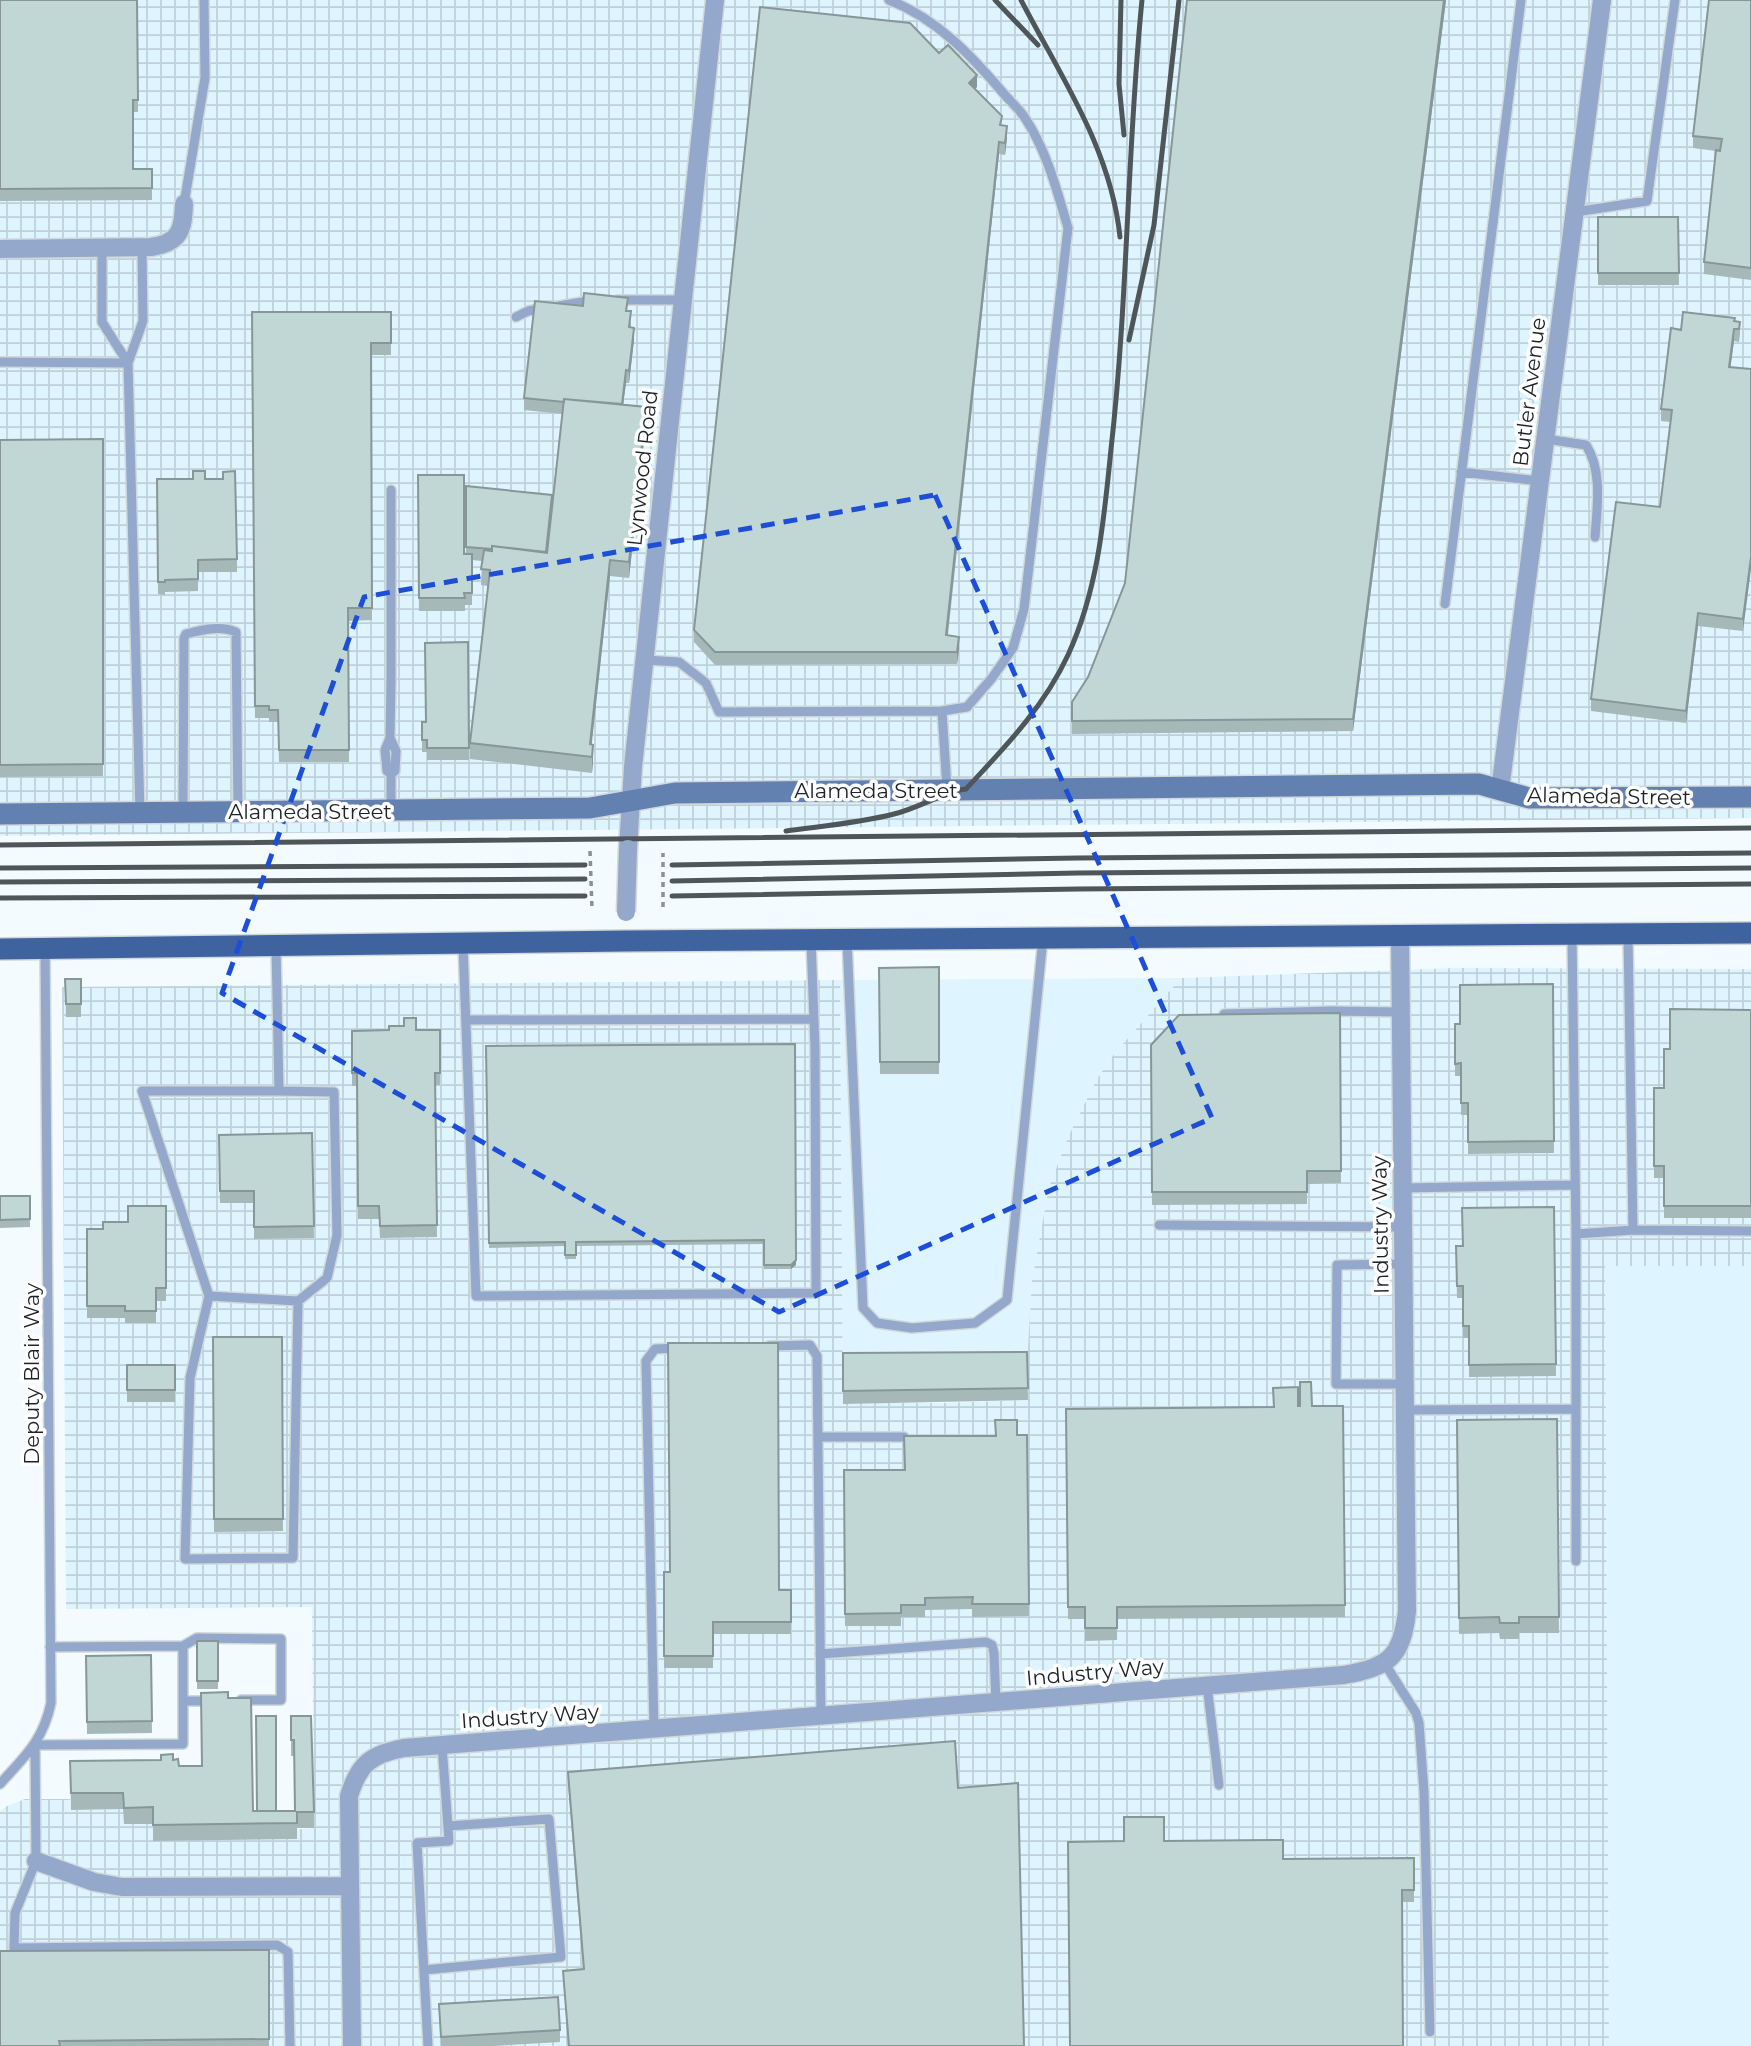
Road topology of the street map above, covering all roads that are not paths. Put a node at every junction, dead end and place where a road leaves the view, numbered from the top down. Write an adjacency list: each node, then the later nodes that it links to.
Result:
1 (204, 0): 7 (lane)
2 (715, 0): 12 (street, Lynwood Road)
3 (889, 0): 23 (lane)
4 (1521, 0): 17 (lane)
5 (1602, 0): 8 (street, Butler Avenue)
6 (1675, 0): 8 (lane)
7 (184, 204): 9 (street)
8 (1575, 212): 16 (street, Butler Avenue)
9 (142, 247): 10 (street); 15 (lane)
10 (102, 248): 11 (street); 15 (lane)
11 (0, 249)
12 (683, 300): 13 (lane); 22 (street, Lynwood Road)
13 (516, 317)
14 (0, 362): 15 (lane)
15 (128, 363): 31 (lane)
16 (1546, 439): 18 (street, Butler Avenue); 20 (lane)
17 (1461, 472): 18 (lane); 21 (lane)
18 (1540, 481): 25 (street, Butler Avenue)
19 (391, 490): 28 (lane)
20 (1595, 537)
21 (1445, 604)
22 (645, 660): 23 (lane); 27 (street, Lynwood Road)
23 (942, 711): 24 (lane)
24 (947, 789): 25 (street, Alameda Street); 27 (street, Alameda Street)
25 (1500, 790): 26 (street, Alameda Street)
26 (1751, 797)
27 (630, 803): 28 (street, Alameda Street); 40 (street, Lynwood Road, bridge)
28 (391, 811): 30 (street, Alameda Street)
29 (183, 812): 30 (street, Alameda Street); 30 (lane); 31 (street, Alameda Street)
30 (238, 812)
31 (140, 813): 32 (street, Alameda Street)
32 (0, 814)
33 (1751, 933): 35 (main road)
34 (1572, 934): 35 (main road); 36 (main road); 50 (lane)
35 (1628, 934): 54 (lane)
36 (1400, 935): 37 (main road); 45 (street, Industry Way)
37 (1043, 938): 39 (main road); 39 (lane)
38 (811, 940): 39 (main road); 40 (main road); 47 (lane)
39 (847, 940)
40 (626, 941): 41 (main road)
41 (463, 943): 42 (main road); 48 (lane)
42 (276, 945): 43 (main road); 49 (lane)
43 (46, 948): 44 (main road); 69 (lane, Deputy Blair Way)
44 (0, 949)
45 (1400, 1012): 46 (lane); 51 (street, Industry Way)
46 (1224, 1014)
47 (814, 1018): 48 (lane); 48 (lane)
48 (466, 1020)
49 (279, 1091): 58 (lane); 59 (lane)
50 (1574, 1185): 51 (lane); 56 (lane)
51 (1402, 1188): 53 (street, Industry Way)
52 (1159, 1225): 53 (lane)
53 (1402, 1227): 57 (street, Industry Way)
54 (1633, 1230): 55 (lane); 56 (lane)
55 (1751, 1231)
56 (1576, 1234): 63 (lane)
57 (1403, 1264): 62 (street, Industry Way); 62 (lane)
58 (209, 1296): 59 (lane); 59 (lane)
59 (298, 1301)
60 (758, 1347): 65 (lane)
61 (694, 1348): 78 (lane)
62 (1404, 1384): 64 (street, Industry Way)
63 (1576, 1409): 64 (lane); 67 (lane)
64 (1405, 1410): 71 (street, Industry Way)
65 (818, 1437): 66 (lane); 70 (lane)
66 (904, 1437)
67 (1576, 1561)
68 (183, 1646): 69 (lane); 73 (lane); 75 (lane)
69 (50, 1647): 79 (lane, Deputy Blair Way)
70 (820, 1654): 76 (lane); 77 (lane)
71 (1385, 1664): 72 (street, Industry Way); 87 (lane)
72 (1208, 1685): 76 (street, Industry Way); 82 (lane)
73 (183, 1701): 74 (lane); 79 (lane)
74 (220, 1701)
75 (232, 1701)
76 (996, 1703): 77 (street, Industry Way)
77 (821, 1717): 78 (street, Industry Way)
78 (654, 1729): 80 (street, Industry Way)
79 (34, 1745): 81 (lane, Deputy Blair Way); 84 (lane)
80 (442, 1745): 83 (lane); 85 (street, Industry Way)
81 (0, 1784)
82 (1219, 1785)
83 (448, 1826): 86 (lane); 86 (lane)
84 (37, 1861): 85 (street); 88 (lane)
85 (349, 1886): 89 (street, Industry Way)
86 (424, 1970): 90 (lane)
87 (1430, 2032)
88 (290, 2046)
89 (352, 2046)
90 (428, 2046)

